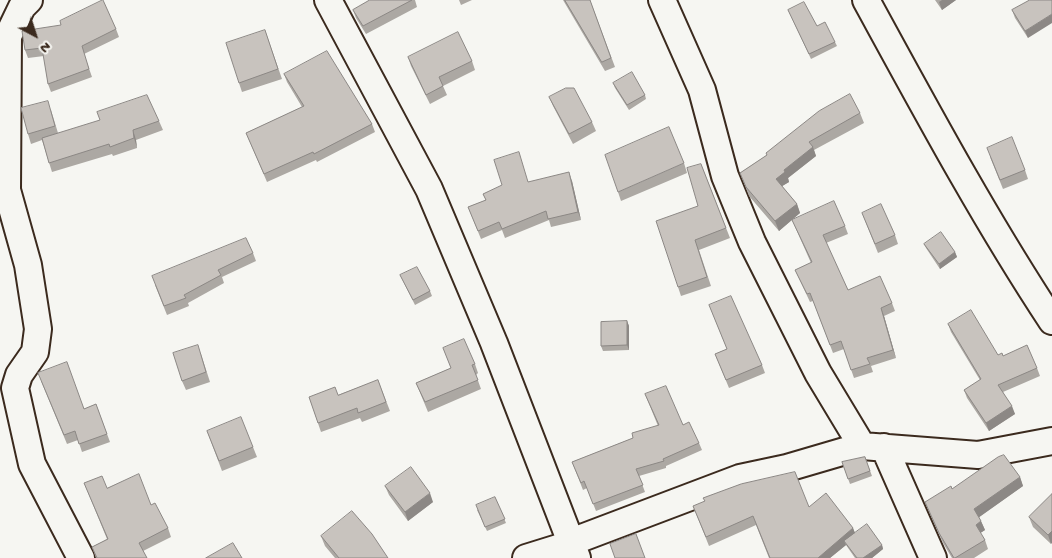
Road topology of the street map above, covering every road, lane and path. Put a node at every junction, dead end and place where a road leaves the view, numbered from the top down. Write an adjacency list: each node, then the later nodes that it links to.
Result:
1 (29, 0): 6 (street)
2 (328, 0): 9 (street)
3 (662, 0): 8 (street)
4 (866, 0): 5 (street)
5 (1052, 321)
6 (7, 386): 10 (street)
7 (1052, 440): 8 (street)
8 (873, 447): 9 (street); 12 (street)
9 (574, 551): 11 (street)
10 (81, 558)
11 (526, 558)
12 (933, 558)

